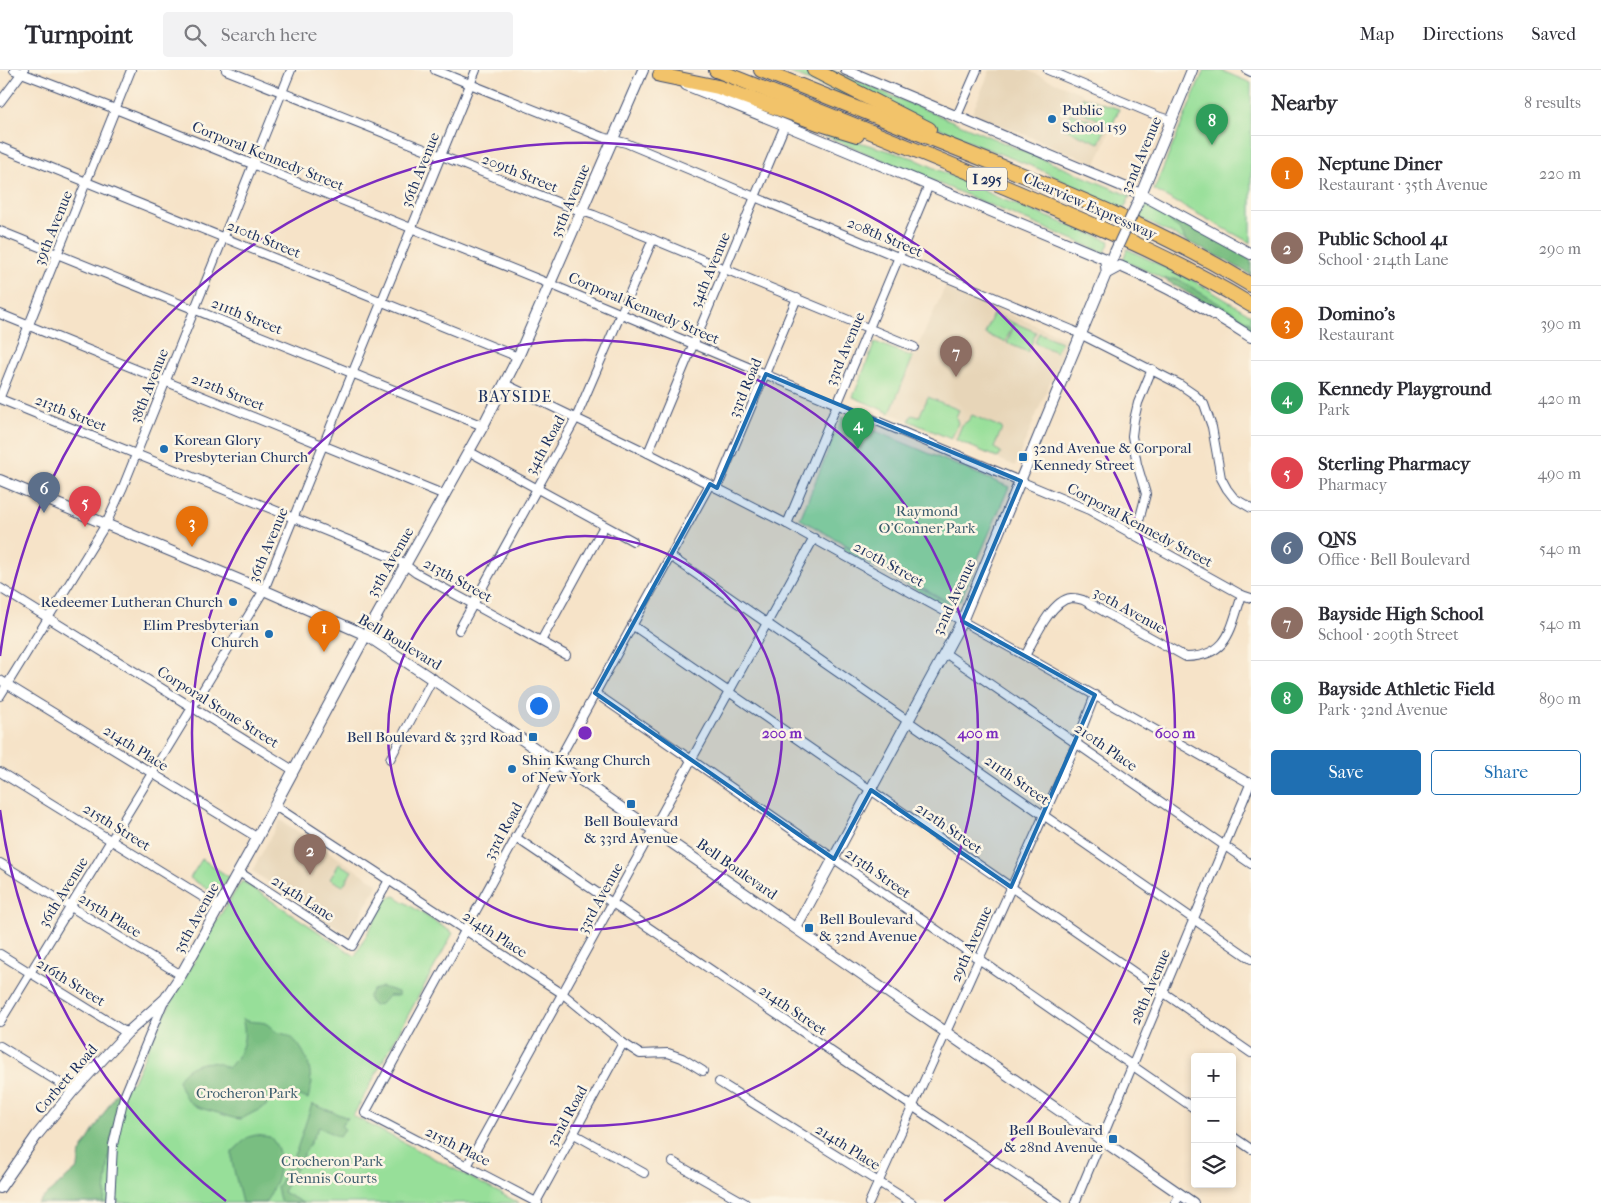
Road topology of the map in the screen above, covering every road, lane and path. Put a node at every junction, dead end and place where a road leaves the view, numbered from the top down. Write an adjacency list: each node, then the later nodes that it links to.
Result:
1 (131, 70): 21 (street, 39th Avenue)
2 (226, 70): 19 (street, 209th Street)
3 (292, 70): 19 (street, 38th Avenue)
4 (435, 70): 18 (street, 208th Street)
5 (476, 70): 18 (street, 36th Avenue)
6 (643, 70): 25 (street, 35th Avenue)
7 (716, 70): 29 (highway, Clearview Expressway / I 295)
8 (761, 70): 30 (highway, Clearview Expressway / I 295)
9 (814, 70): 30 (highway)
10 (846, 70): 22 (street, Clearview Expressway)
11 (977, 70): 22 (street)
12 (1048, 70): 23 (street)
13 (1192, 70): 23 (street, 32nd Avenue)
14 (1247, 70): 17 (street)
15 (20, 71): 20 (street); 21 (street, Corporal Kennedy Street)
16 (654, 72): 24 (street); 29 (highway)
17 (1251, 72)
18 (470, 84): 25 (street, 208th Street); 27 (street, 36th Avenue)
19 (282, 93): 27 (street, 209th Street); 28 (street, 38th Avenue)
20 (0, 102)
21 (115, 109): 28 (street, Corporal Kennedy Street); 31 (street, 39th Avenue)
22 (957, 116): 34 (street, Clearview Expressway)
23 (1172, 120): 34 (street, 32nd Avenue)
24 (785, 125): 32 (street); 33 (street, 34th Avenue)
25 (613, 140): 33 (street, 208th Street); 35 (street, 35th Avenue)
26 (0, 146): 31 (street, 210th Street)
27 (441, 157): 35 (street, 209th Street); 36 (street, 36th Avenue)
28 (253, 165): 36 (street, Corporal Kennedy Street); 38 (street, 38th Avenue)
29 (956, 166): 49 (highway, Clearview Expressway / I 295)
30 (1022, 175): 46 (highway, Clearview Expressway / I 295)
31 (86, 182): 38 (street, 210th Street); 40 (street, 39th Avenue)
32 (929, 185): 42 (street, 33rd Avenue); 44 (street)
33 (755, 197): 42 (street, 208th Street); 43 (street, 34th Avenue)
34 (1139, 198): 41 (street, Clearview Expressway); 44 (street, 32nd Avenue, bridge)
35 (582, 212): 39 (street, 209th Street); 45 (street, 35th Avenue)
36 (412, 229): 45 (street, Corporal Kennedy Street); 48 (street, 36th Avenue)
37 (0, 231): 40 (street, 211th Street)
38 (224, 238): 48 (street, 210th Street); 50 (street, 38th Avenue)
39 (653, 240): 43 (street, 209th Street); 51 (street, 34th Road)
40 (57, 254): 50 (street, 211th Street); 53 (street, 39th Avenue)
41 (1251, 254)
42 (899, 258): 54 (street, 33rd Avenue); 55 (street, 208th Street)
43 (725, 269): 47 (street, 209th Street); 57 (street, 34th Avenue)
44 (1107, 273): 55 (street, 32nd Avenue); 56 (street)
45 (550, 284): 51 (street, Corporal Kennedy Street); 59 (street, 35th Avenue)
46 (1251, 285)
47 (797, 298): 54 (street, 209th Street); 62 (street, 33rd Road)
48 (382, 301): 59 (street, 210th Street); 61 (street, 36th Avenue)
49 (1251, 305)
50 (195, 309): 61 (street, 211th Street); 63 (street, 38th Avenue)
51 (622, 313): 57 (street, Corporal Kennedy Street); 67 (street, 34th Road)
52 (0, 314): 53 (street, 212th Street)
53 (28, 326): 63 (street, 212th Street); 65 (street, 39th Avenue)
54 (869, 329): 58 (street, 209th Street); 66 (street, 33rd Avenue)
55 (1081, 335): 60 (street, 208th Street); 74 (street, 32nd Avenue)
56 (1251, 337)
57 (694, 344): 62 (street, Corporal Kennedy Street); 71 (street, 34th Avenue)
58 (914, 347)
59 (518, 356): 64 (street, 35th Avenue)
60 (1152, 369): 78 (street, 208th Street); 83 (street)
61 (354, 373): 68 (street, 211th Street); 69 (street, 36th Avenue)
62 (766, 374): 66 (street, Corporal Kennedy Street); 75 (street, 33rd Road)
63 (166, 382): 69 (street, 212th Street); 72 (street, 38th Avenue)
64 (505, 384): 67 (street, 210th Street); 68 (street, 35th Avenue)
65 (0, 398): 72 (street, 213th Street)
66 (838, 404): 74 (street, Corporal Kennedy Street); 81 (street, 33rd Avenue)
67 (576, 418): 71 (street, 210th Street); 76 (street, 34th Road)
68 (484, 426): 70 (street, 35th Avenue)
69 (324, 446): 77 (street, 212th Street); 79 (street, 36th Avenue)
70 (470, 452): 76 (street); 77 (street, 35th Avenue)
71 (648, 453): 75 (street, 210th Street)
72 (137, 454): 79 (street, 213th Street); 80 (street, 38th Avenue)
73 (0, 480): 80 (street, Bell Boulevard)
74 (1021, 481): 83 (street, Corporal Kennedy Street); 94 (street, 32nd Avenue)
75 (714, 486): 81 (street, 210th Street); 86 (street, 33rd Road)
76 (536, 489): 82 (street); 92 (street, 34th Road)
77 (445, 495): 87 (street, 35th Avenue)
78 (1251, 508)
79 (295, 518): 87 (street, 213th Street); 89 (street, 36th Avenue)
80 (106, 524): 89 (street, Bell Boulevard); 93 (street, 38th Avenue)
81 (788, 524): 84 (street, 210th Street)
82 (604, 526): 85 (street); 99 (street)
83 (1131, 534): 90 (street, Corporal Kennedy Street)
84 (814, 538): 94 (street, 210th Street); 95 (street, 33rd Avenue)
85 (633, 541)
86 (670, 556): 95 (street, 211th Street); 96 (street, 33rd Road)
87 (406, 566): 92 (street, 213th Street); 98 (street, 35th Avenue)
88 (0, 588): 93 (street, Corporal Stone Street)
89 (264, 590): 98 (street, Bell Boulevard); 110 (street, 36th Avenue)
90 (1242, 595): 91 (street, Corporal Kennedy Street); 102 (street, 30th Avenue)
91 (1251, 598)
92 (473, 604): 97 (street, 34th Road); 99 (street, 213th Street)
93 (48, 618): 105 (street, 38th Avenue); 110 (street, Corporal Stone Street)
94 (962, 621): 100 (street, 32nd Avenue); 102 (street, 210th Street)
95 (767, 623): 106 (street, 33rd Avenue); 111 (street, 211th Street)
96 (632, 625): 106 (street, 212th Street); 107 (street, 33rd Road)
97 (459, 630)
98 (366, 635): 103 (street, Bell Boulevard); 116 (street, 35th Avenue)
99 (541, 641): 101 (street, 213th Street)
100 (945, 653): 111 (street, 32nd Avenue); 112 (street, 210th Place)
101 (566, 655)
102 (1025, 656): 108 (street, 210th Street)
103 (433, 678): 113 (street); 115 (street, Bell Boulevard)
104 (0, 680): 105 (street, 214th Place)
105 (7, 685): 109 (street, 38th Avenue); 118 (street, 214th Place)
106 (730, 692): 114 (street, 33rd Avenue); 120 (street, 212th Street)
107 (594, 693): 114 (street, 213th Street); 115 (street, 33rd Road)
108 (1095, 695): 112 (street, 29th Avenue); 119 (street, 210th Street)
109 (0, 696)
110 (193, 708): 116 (street, Corporal Stone Street); 118 (street, 36th Avenue)
111 (908, 721): 120 (street, 32nd Avenue); 122 (street, 211th Street)
112 (1076, 744): 122 (street, 29th Avenue); 127 (street, 210th Place)
113 (390, 759)
114 (692, 760): 123 (street, 33rd Avenue); 128 (street, 213th Street)
115 (556, 762): 123 (street, Bell Boulevard); 124 (street, 33rd Road)
116 (293, 770): 121 (street, 35th Avenue)
117 (0, 772): 126 (street, 215th Street)
118 (152, 774): 125 (street, 214th Place); 126 (street, 36th Avenue)
119 (1251, 783): 127 (street, 28th Avenue)
120 (871, 790): 128 (street, 32nd Avenue); 133 (street, 212th Street)
121 (274, 806): 125 (street, 35th Avenue); 132 (street, 214th Place)
122 (1044, 815): 133 (street, 29th Avenue); 137 (street, 211th Street)
123 (654, 829): 134 (street, 33rd Avenue); 138 (street, Bell Boulevard)
124 (515, 837): 134 (street, 214th Street); 139 (street, 33rd Road)
125 (258, 838): 131 (street, 35th Avenue)
126 (112, 840): 135 (street, 36th Avenue); 136 (street, 215th Street)
127 (1224, 845): 130 (street, 210th Place); 137 (street, 28th Avenue)
128 (834, 859): 138 (street, 32nd Avenue); 142 (street, 213th Street)
129 (0, 863): 135 (street, 215th Place)
130 (1251, 864)
131 (239, 872): 132 (street, 214th Lane); 136 (street, 35th Avenue)
132 (389, 880): 139 (street, 214th Place)
133 (1011, 887): 142 (street, 29th Avenue); 145 (street, 212th Street)
134 (612, 904): 146 (street, 33rd Avenue); 158 (street, 214th Street)
135 (70, 907): 143 (street, 36th Avenue); 144 (street, 215th Place)
136 (219, 907): 144 (street, 35th Avenue)
137 (1193, 918): 141 (street, 211th Street); 145 (street, 28th Avenue)
138 (796, 928): 149 (street, Bell Boulevard)
139 (464, 930): 146 (street, 214th Place); 160 (street, 33rd Road)
140 (0, 954): 143 (street, 216th Street)
141 (1251, 959)
142 (979, 960): 149 (street, 29th Avenue); 154 (street, 213th Street)
143 (30, 972): 148 (street, 36th Avenue); 150 (street, 216th Street)
144 (181, 975): 147 (street, 35th Avenue)
145 (1162, 992): 153 (street, 212th Street); 154 (street, 28th Avenue)
146 (562, 994): 151 (street, 214th Place); 166 (street, 33rd Avenue)
147 (165, 999): 150 (street, Corbett Road); 172 (street, 35th Avenue)
148 (0, 1022)
149 (946, 1032): 158 (street, 29th Avenue); 162 (street, Bell Boulevard)
150 (127, 1034): 157 (street, Corbett Road)
151 (623, 1043): 155 (street, 214th Place); 161 (street, 32nd Road)
152 (0, 1046): 157 (street)
153 (1251, 1053)
154 (1132, 1066): 159 (street, 213th Street); 162 (street, 28th Avenue)
155 (703, 1071)
156 (719, 1082): 168 (street, 214th Place)
157 (73, 1091): 169 (street, Corbett Road)
158 (912, 1107): 168 (street, 29th Avenue); 176 (street, 214th Street)
159 (1191, 1107)
160 (364, 1114): 166 (street, 215th Place)
161 (574, 1134): 167 (street); 171 (street, 32nd Road)
162 (1101, 1139): 170 (street, Bell Boulevard); 177 (street, 28th Avenue)
163 (1236, 1139): 164 (street)
164 (1251, 1149)
165 (673, 1162): 173 (street)
166 (468, 1166): 171 (street, 215th Place)
167 (644, 1172)
168 (878, 1182): 174 (street, 29th Avenue); 175 (street, 214th Place)
169 (0, 1188)
170 (1178, 1199): 178 (street, Bell Boulevard)
171 (537, 1202)
172 (110, 1203)
173 (745, 1203)
174 (869, 1203)
175 (912, 1203)
176 (1058, 1203)
177 (1074, 1203)
178 (1193, 1203)

